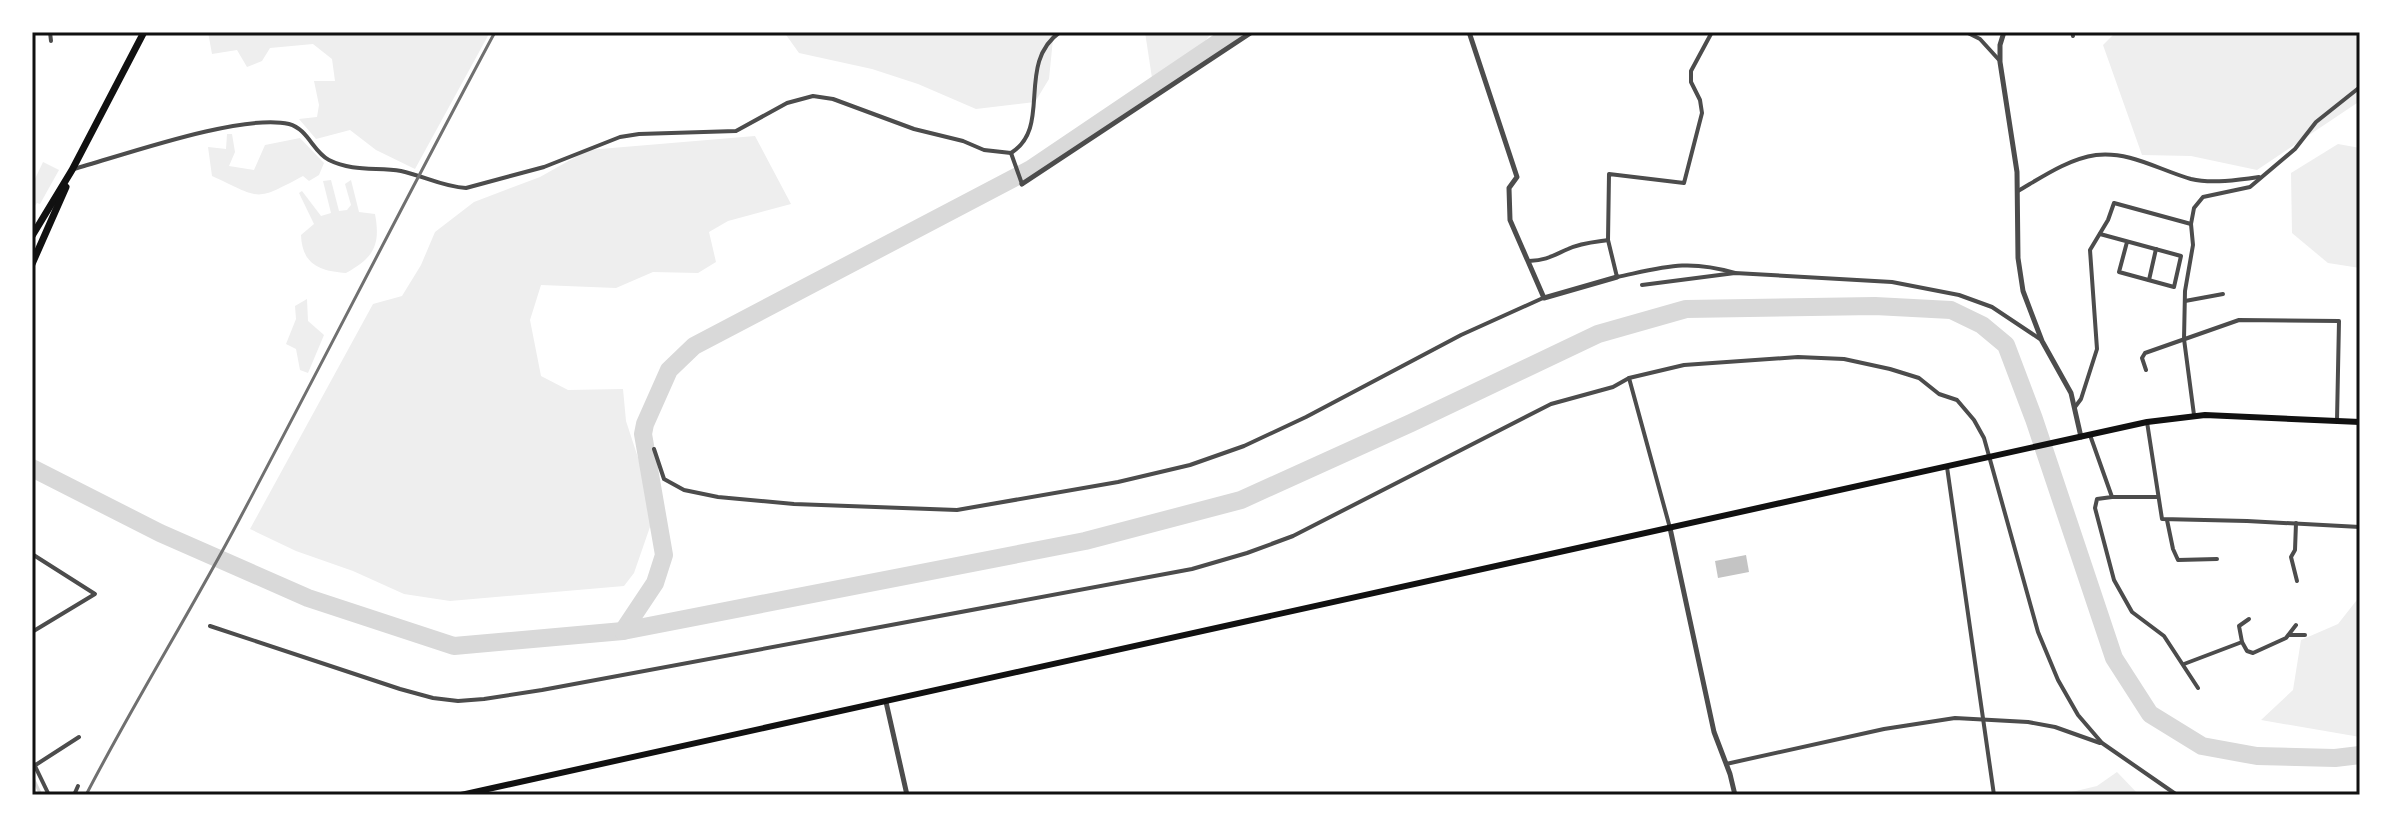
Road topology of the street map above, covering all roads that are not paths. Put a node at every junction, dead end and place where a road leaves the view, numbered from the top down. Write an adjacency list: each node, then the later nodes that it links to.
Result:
1 (50, 32): 9 (street)
2 (144, 32): 13 (highway)
3 (1060, 32): 12 (street)
4 (1252, 32): 15 (street)
5 (1469, 32): 23 (street)
6 (1712, 32): 20 (street)
7 (1966, 32): 10 (street)
8 (2004, 32): 10 (street)
9 (51, 41)
10 (2000, 62): 16 (street)
11 (2360, 87): 14 (street)
12 (1011, 153): 13 (street); 15 (street)
13 (72, 170): 19 (highway); 24 (highway)
14 (2261, 177): 16 (street); 17 (street)
15 (1021, 182)
16 (2018, 191): 33 (street)
17 (2191, 224): 18 (street); 31 (street)
18 (2100, 234): 21 (street); 36 (street)
19 (32, 236)
20 (1608, 240): 23 (street); 26 (street)
21 (2127, 242): 22 (street); 27 (street)
22 (2156, 249): 27 (street); 27 (street)
23 (1529, 261): 30 (street)
24 (32, 264)
25 (1735, 273): 26 (street); 28 (street); 33 (street)
26 (1617, 277): 30 (street)
27 (2149, 280)
28 (1642, 285)
29 (2223, 294): 31 (street)
30 (1544, 298): 43 (street)
31 (2185, 301): 32 (street)
32 (2184, 339): 34 (street); 37 (street); 38 (street)
33 (2042, 341): 36 (street)
34 (2146, 370)
35 (1629, 378): 44 (street); 51 (street); 57 (street)
36 (2075, 407): 42 (street)
37 (2194, 415): 38 (main road); 39 (main road)
38 (2337, 420): 40 (main road)
39 (2147, 422): 41 (main road); 47 (street)
40 (2360, 422)
41 (2090, 435): 42 (main road); 46 (street)
42 (2081, 437): 44 (main road)
43 (654, 449)
44 (1989, 457): 45 (main road); 67 (street)
45 (1947, 467): 51 (main road); 65 (street)
46 (2112, 497): 47 (street); 62 (street)
47 (2158, 497): 48 (street)
48 (2167, 520): 49 (street); 53 (street)
49 (2296, 523): 50 (street); 54 (street)
50 (2360, 527)
51 (1670, 528): 64 (main road); 69 (street)
52 (32, 554): 58 (street)
53 (2217, 559)
54 (2297, 581)
55 (2249, 619): 61 (street)
56 (2296, 625): 59 (street)
57 (210, 626)
58 (32, 632)
59 (2289, 635): 60 (street); 61 (street)
60 (2305, 635)
61 (2242, 642): 62 (street)
62 (2184, 664): 63 (street)
63 (2198, 688)
64 (886, 702): 73 (main road); 74 (street)
65 (1985, 720): 67 (street); 69 (street); 76 (street)
66 (79, 737): 68 (street)
67 (2102, 743): 77 (street)
68 (33, 763): 71 (street)
69 (1726, 764): 75 (street)
70 (78, 786): 72 (street)
71 (49, 795)
72 (74, 795)
73 (461, 795)
74 (907, 795)
75 (1735, 795)
76 (1994, 795)
77 (2177, 795)

